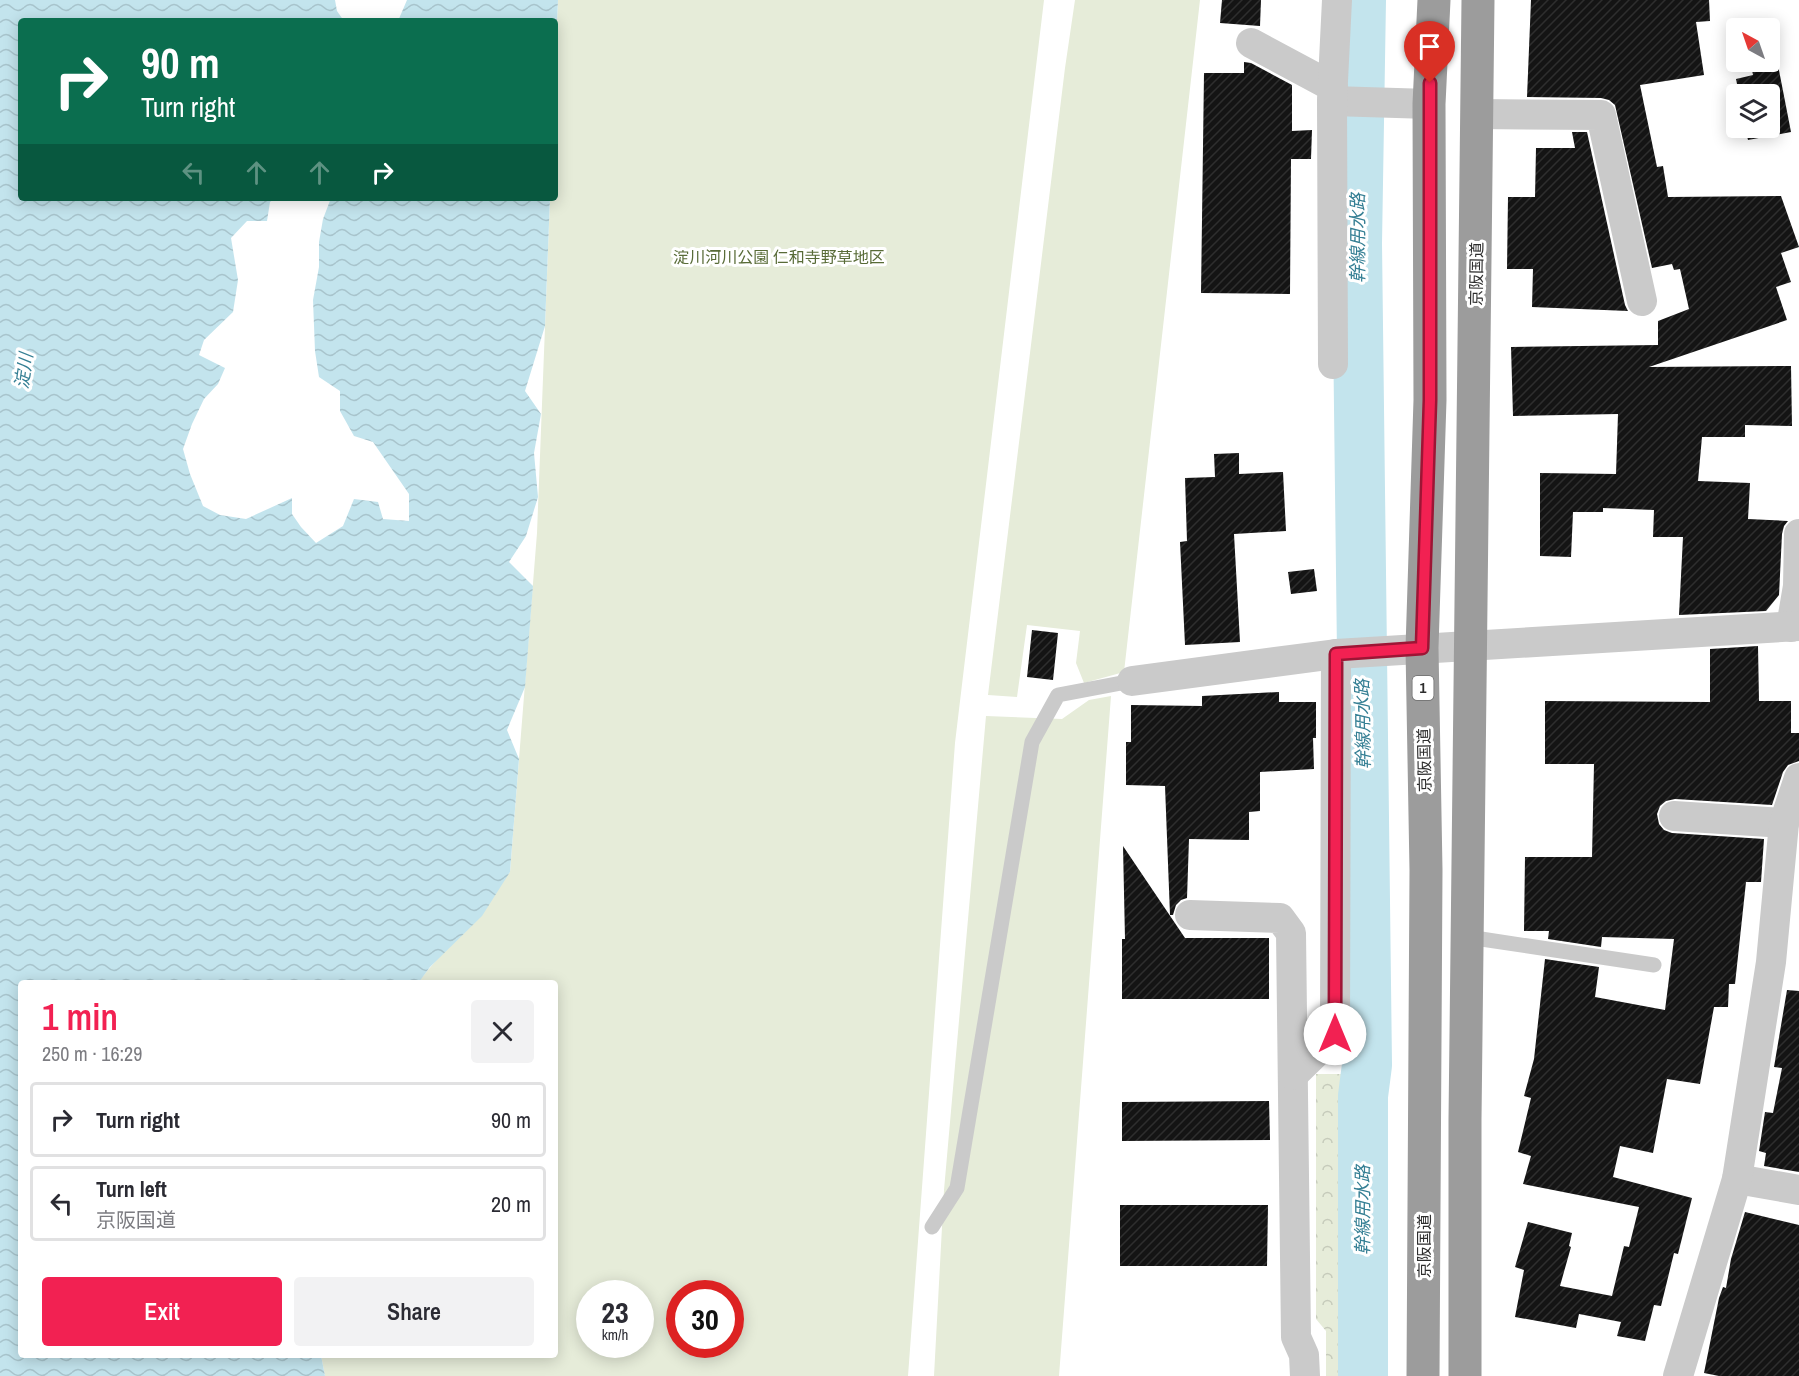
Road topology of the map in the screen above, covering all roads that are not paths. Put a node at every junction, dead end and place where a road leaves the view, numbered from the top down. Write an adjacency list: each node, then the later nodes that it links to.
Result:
1 (1337, 0): 5 (street)
2 (1434, 0): 6 (highway, 京阪国道 / 1)
3 (1478, 0): 7 (highway, 京阪国道)
4 (1251, 43): 5 (street)
5 (1333, 94): 6 (street); 9 (street)
6 (1429, 104): 13 (highway, 京阪国道 / 1)
7 (1477, 114): 8 (street); 12 (highway, 京阪国道)
8 (1642, 301)
9 (1333, 364)
10 (1799, 534): 11 (street)
11 (1795, 627): 12 (street)
12 (1472, 646): 13 (street); 20 (highway, 京阪国道)
13 (1422, 648): 14 (street); 27 (highway, 京阪国道 / 1)
14 (1341, 653): 15 (street); 22 (street)
15 (1132, 681): 25 (lane)
16 (1799, 778): 18 (street)
17 (1674, 816): 18 (street)
18 (1784, 823): 23 (street)
19 (1190, 915): 22 (street)
20 (1468, 937): 21 (lane); 28 (highway, 京阪国道)
21 (1654, 965)
22 (1293, 1075): 26 (street)
23 (1737, 1179): 24 (street); 29 (street)
24 (1799, 1190)
25 (932, 1227)
26 (1305, 1376)
27 (1423, 1376)
28 (1465, 1376)
29 (1678, 1376)

